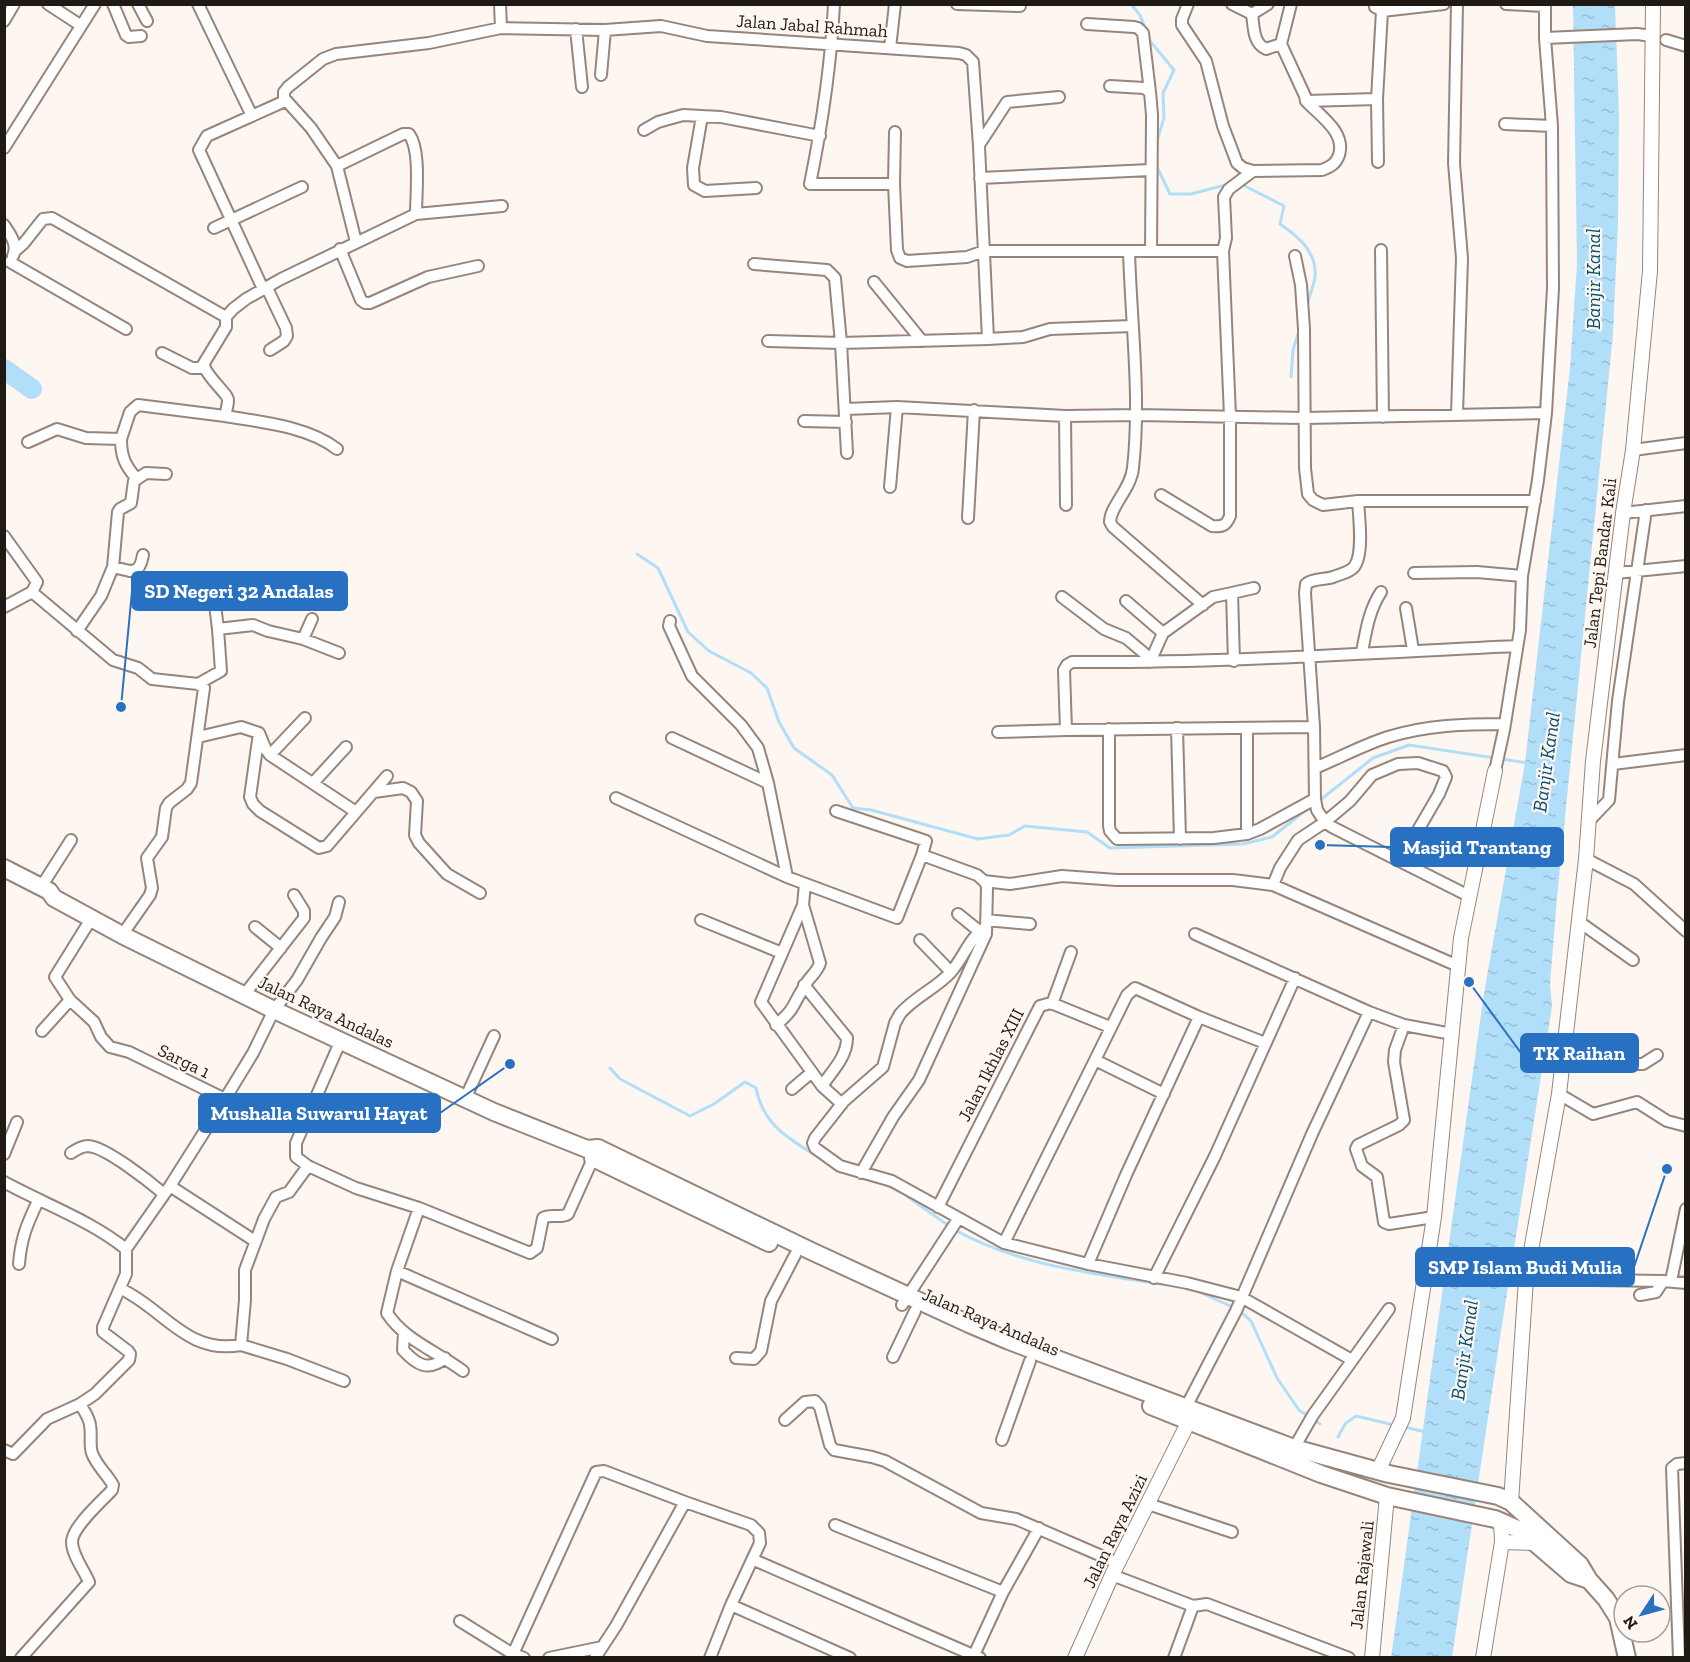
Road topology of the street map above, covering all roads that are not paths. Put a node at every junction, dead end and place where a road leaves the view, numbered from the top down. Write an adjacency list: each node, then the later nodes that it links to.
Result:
1 (14, 4): 23 (street)
2 (48, 4): 26 (street)
3 (95, 4): 26 (street)
4 (113, 4): 30 (street)
5 (138, 4): 24 (street)
6 (198, 4): 45 (street)
7 (500, 4): 27 (street)
8 (834, 4): 34 (street)
9 (895, 4): 36 (street)
10 (957, 4): 20 (street)
11 (1188, 4): 57 (street)
12 (1232, 4): 22 (street)
13 (1268, 4): 22 (street)
14 (1291, 4): 33 (street)
15 (1444, 4): 21 (street)
16 (1457, 4): 95 (street)
17 (1506, 4): 19 (street)
18 (1653, 4): 32 (street, Jalan Tepi Bandar Kali)
19 (1545, 5): 31 (street)
20 (1020, 6)
21 (1374, 7): 42 (street)
22 (1252, 15): 33 (street)
23 (4, 21)
24 (147, 21)
25 (1087, 24): 40 (street)
26 (81, 25): 53 (street)
27 (501, 28): 28 (street, Jalan Jabal Rahmah); 43 (street, Jalan Jabal Rahmah)
28 (576, 29): 29 (street, Jalan Jabal Rahmah); 39 (street)
29 (604, 30): 34 (street, Jalan Jabal Rahmah); 37 (street)
30 (141, 36)
31 (1546, 38): 32 (street); 48 (street)
32 (1659, 38): 35 (street); 108 (street, Jalan Tepi Bandar Kali)
33 (1281, 44): 44 (street)
34 (832, 45): 36 (street, Jalan Jabal Rahmah); 51 (street)
35 (1686, 46)
36 (890, 48): 52 (street, Jalan Jabal Rahmah)
37 (601, 75)
38 (1110, 86): 40 (street)
39 (582, 87)
40 (1150, 92): 56 (street)
41 (1059, 97): 52 (street)
42 (1377, 99): 44 (street); 54 (street)
43 (285, 101): 45 (street); 55 (street)
44 (1306, 101): 57 (street)
45 (252, 116): 64 (street)
46 (702, 116): 49 (street); 51 (street); 61 (street)
47 (1505, 124): 48 (street)
48 (1552, 126): 94 (street)
49 (644, 130)
50 (895, 132): 59 (street)
51 (820, 136): 59 (street)
52 (979, 146): 58 (street, Jalan Jabal Rahmah)
53 (4, 148)
54 (1378, 162)
55 (336, 166): 63 (street); 67 (street)
56 (1150, 170): 58 (street); 73 (street)
57 (1250, 173): 74 (street)
58 (980, 178): 71 (street, Jalan Jabal Rahmah)
59 (894, 184): 71 (street)
60 (302, 187): 64 (street)
61 (756, 188)
62 (502, 206): 63 (street)
63 (416, 214): 67 (street)
64 (233, 220): 66 (street); 80 (street)
65 (4, 225): 69 (street)
66 (214, 228)
67 (356, 242): 68 (street)
68 (340, 249): 78 (street); 80 (street)
69 (15, 250): 76 (street); 81 (street)
70 (1381, 250): 100 (street)
71 (984, 251): 72 (street); 84 (street, Jalan Jabal Rahmah)
72 (1129, 251): 73 (street); 82 (street)
73 (1151, 251): 74 (street)
74 (1223, 251): 99 (street)
75 (1295, 256): 101 (street)
76 (7, 263): 83 (street)
77 (754, 264): 87 (street)
78 (478, 266)
79 (874, 282): 86 (street)
80 (265, 289): 81 (street); 88 (street)
81 (226, 317): 90 (street)
82 (1132, 326): 84 (street); 96 (street)
83 (126, 329)
84 (988, 339): 86 (street)
85 (768, 341): 87 (street)
86 (921, 341): 87 (street)
87 (841, 343): 92 (street)
88 (270, 350)
89 (162, 353): 90 (street)
90 (204, 366): 97 (street)
91 (897, 407): 92 (street); 93 (street); 112 (street)
92 (846, 409): 103 (street)
93 (974, 410): 98 (street); 120 (street)
94 (1546, 413): 95 (street); 115 (street)
95 (1457, 414): 100 (street)
96 (1137, 415): 98 (street); 99 (street); 136 (street)
97 (225, 416): 104 (street); 107 (street)
98 (1065, 416): 116 (street)
99 (1230, 417): 101 (street); 113 (street)
100 (1383, 417): 101 (street)
101 (1305, 418): 114 (street)
102 (804, 421): 103 (street)
103 (846, 422): 109 (street)
104 (121, 439): 105 (street); 111 (street)
105 (28, 442)
106 (1686, 443): 108 (street)
107 (337, 449)
108 (1633, 450): 119 (street, Jalan Tepi Bandar Kali)
109 (847, 453)
110 (166, 474): 111 (street)
111 (136, 478): 124 (street)
112 (890, 487)
113 (1161, 495)
114 (1358, 501): 115 (street); 149 (street)
115 (1535, 501): 128 (street)
116 (1066, 505)
117 (1686, 506): 118 (street)
118 (1646, 510): 119 (street); 125 (street)
119 (1623, 513): 127 (street, Jalan Tepi Bandar Kali)
120 (968, 518)
121 (4, 536): 130 (street)
122 (143, 555): 124 (street)
123 (1686, 566): 125 (street)
124 (113, 567): 142 (street)
125 (1638, 571): 127 (street); 167 (street)
126 (1414, 573): 128 (street)
127 (1616, 573): 179 (street, Jalan Tepi Bandar Kali)
128 (1522, 576): 145 (street)
129 (1254, 588): 132 (street)
130 (32, 592): 137 (street); 142 (street)
131 (1381, 592): 147 (street)
132 (1232, 593): 136 (street); 151 (street)
133 (178, 595): 141 (street)
134 (1062, 597): 150 (street)
135 (1126, 601): 143 (street)
136 (1203, 605): 143 (street)
137 (4, 607)
138 (1406, 608): 146 (street)
139 (312, 619): 144 (street)
140 (670, 621): 172 (street)
141 (218, 628): 144 (street); 152 (street)
142 (77, 631): 152 (street)
143 (1163, 633): 150 (street)
144 (303, 639): 148 (street)
145 (1517, 646): 146 (street); 155 (street)
146 (1413, 650): 147 (street)
147 (1362, 652): 149 (street)
148 (339, 653)
149 (1309, 657): 151 (street); 154 (street)
150 (1151, 661): 151 (street); 159 (street)
151 (1234, 661)
152 (198, 684): 162 (street)
153 (305, 718): 165 (street)
154 (1314, 726): 157 (street); 168 (street)
155 (1504, 727): 168 (street); 169 (street)
156 (1177, 728): 157 (street); 158 (street); 181 (street)
157 (1247, 728): 180 (street)
158 (1108, 729): 159 (street); 181 (street)
159 (1066, 730): 160 (street)
160 (998, 732)
161 (258, 733): 162 (street); 165 (street); 177 (street)
162 (198, 737): 207 (street)
163 (672, 738): 172 (street)
164 (346, 747): 171 (street)
165 (270, 755): 171 (street)
166 (1686, 755): 167 (street)
167 (1613, 764): 179 (street)
168 (1315, 768): 175 (street)
169 (1495, 771): 195 (street)
170 (387, 776): 173 (street)
171 (313, 783): 177 (street)
172 (768, 783): 187 (street)
173 (374, 792): 177 (street); 193 (street)
174 (616, 798): 187 (street)
175 (1316, 804): 178 (street); 180 (street)
176 (836, 811): 183 (street)
177 (356, 812)
178 (1325, 822): 185 (street); 185 (street); 191 (street)
179 (1588, 822): 184 (street, Jalan Tepi Bandar Kali)
180 (1247, 834): 181 (street)
181 (1180, 839)
182 (71, 840): 192 (street)
183 (922, 855): 189 (street); 190 (street)
184 (1586, 859): 201 (street, Jalan Tepi Bandar Kali); 205 (street)
185 (1400, 861): 195 (street)
186 (4, 868): 192 (main road, Jalan Raya Andalas)
187 (787, 877): 190 (street)
188 (4, 878): 192 (main road, Jalan Raya Andalas)
189 (984, 881): 191 (street); 203 (street)
190 (805, 884): 197 (street)
191 (1273, 885): 213 (street)
192 (48, 892): 199 (main road, Jalan Raya Andalas)
193 (480, 893)
194 (294, 895): 209 (street)
195 (1469, 896): 213 (street)
196 (339, 902): 220 (street)
197 (803, 905): 211 (street); 216 (street)
198 (958, 914): 203 (street)
199 (91, 919): 207 (main road, Jalan Raya Andalas); 218 (street, Sarga 1)
200 (701, 920): 211 (street)
201 (1578, 921): 212 (street); 230 (street, Jalan Tepi Bandar Kali)
202 (1030, 924): 203 (street)
203 (984, 926): 214 (street); 248 (street)
204 (255, 927): 209 (street)
205 (1686, 931)
206 (1195, 934): 215 (street)
207 (122, 935): 217 (main road, Jalan Raya Andalas)
208 (920, 940): 214 (street)
209 (281, 948): 217 (street)
210 (1071, 952): 219 (street)
211 (782, 953): 223 (street)
212 (1633, 960)
213 (1458, 966): 227 (street)
214 (951, 972): 241 (street)
215 (1294, 978): 221 (street); 231 (street)
216 (804, 985): 223 (street); 235 (street)
217 (244, 995): 220 (main road, Jalan Raya Andalas)
218 (70, 1000): 226 (street); 239 (street, Sarga 1)
219 (1052, 1004): 225 (street, Jalan Ikhlas XIII); 253 (street, Jalan Ikhlas XIII)
220 (274, 1010): 229 (main road, Jalan Raya Andalas); 239 (street)
221 (1369, 1012): 224 (street); 271 (street)
222 (1199, 1017): 225 (street); 231 (street); 237 (street)
223 (776, 1025): 234 (street)
224 (1404, 1025): 227 (street); 256 (street)
225 (1110, 1027): 233 (street)
226 (42, 1031)
227 (1452, 1034): 256 (street)
228 (495, 1036): 240 (street)
229 (341, 1040): 240 (main road, Jalan Raya Andalas); 247 (street)
230 (1564, 1040): 232 (street); 238 (street, Jalan Tepi Bandar Kali)
231 (1265, 1043): 265 (street)
232 (1657, 1055)
233 (1095, 1060): 237 (street); 259 (street)
234 (812, 1072): 235 (street); 236 (street)
235 (822, 1086): 241 (street)
236 (792, 1089)
237 (1164, 1094): 263 (street)
238 (1559, 1094): 243 (street); 266 (street, Jalan Tepi Bandar Kali)
239 (225, 1099): 250 (street)
240 (465, 1099): 245 (main road, Jalan Raya Andalas)
241 (842, 1104): 248 (street)
242 (16, 1122): 244 (street)
243 (1686, 1126)
244 (6, 1146)
245 (592, 1152): 251 (main road, Jalan Raya Andalas); 254 (street)
246 (71, 1153): 250 (street)
247 (308, 1166): 254 (street); 258 (street)
248 (861, 1173): 253 (street)
249 (4, 1182): 252 (street)
250 (167, 1190): 258 (street); 260 (street)
251 (695, 1200): 261 (main road, Jalan Raya Andalas); 272 (main road, Jalan Raya Andalas)
252 (38, 1201): 260 (street); 262 (street)
253 (938, 1207): 257 (street)
254 (419, 1208): 264 (street)
255 (1686, 1209): 267 (street)
256 (1434, 1217): 292 (street)
257 (954, 1224): 259 (street); 272 (street)
258 (255, 1241): 276 (street)
259 (1004, 1243): 263 (street)
260 (126, 1249): 269 (street)
261 (795, 1255): 272 (main road, Jalan Raya Andalas); 279 (street)
262 (19, 1264)
263 (1088, 1264): 265 (street)
264 (398, 1271): 274 (street); 275 (street)
265 (1154, 1278): 271 (street)
266 (1526, 1279): 267 (street); 294 (street, Jalan Tepi Bandar Kali)
267 (1667, 1281): 268 (street); 270 (street)
268 (1686, 1283)
269 (121, 1289): 276 (street); 285 (street)
270 (1640, 1295)
271 (1239, 1303): 281 (street); 286 (street)
272 (908, 1304): 277 (street); 280 (main road, Jalan Raya Andalas); 283 (main road, Jalan Raya Andalas)
273 (1389, 1309): 281 (street)
274 (405, 1333): 278 (street); 278 (street)
275 (552, 1339)
276 (241, 1345): 284 (street)
277 (893, 1357)
278 (445, 1358): 282 (street)
279 (736, 1358)
280 (1030, 1360): 283 (main road, Jalan Raya Andalas); 288 (street)
281 (1352, 1360): 290 (street)
282 (463, 1371)
283 (1097, 1380): 286 (main road, Jalan Raya Andalas)
284 (344, 1381)
285 (80, 1404): 289 (street); 314 (street)
286 (1187, 1414): 290 (main road, Jalan Raya Andalas); 296 (street, Jalan Raya Azizi)
287 (785, 1420): 299 (street)
288 (1002, 1440)
289 (4, 1450)
290 (1291, 1454): 292 (main road, Jalan Raya Andalas); 293 (main road, Jalan Raya Andalas)
291 (1686, 1463): 325 (street)
292 (1384, 1473): 294 (main road, Jalan Raya Andalas)
293 (1391, 1497): 297 (main road, Jalan Raya Andalas); 322 (street, Jalan Rajawali)
294 (1504, 1499): 305 (main road)
295 (685, 1502): 303 (street); 310 (street); 311 (street)
296 (1148, 1504): 300 (street); 304 (street, Jalan Raya Azizi)
297 (1498, 1520): 301 (street); 302 (main road, Jalan Raya Andalas)
298 (835, 1525): 306 (street)
299 (1039, 1528): 304 (street); 306 (street)
300 (1232, 1532)
301 (1502, 1542): 302 (street); 323 (street)
302 (1536, 1543): 305 (main road, Jalan Raya Andalas)
303 (754, 1560): 307 (street); 312 (street)
304 (1115, 1569): 308 (street); 319 (street, Jalan Raya Azizi)
305 (1589, 1580): 324 (main road)
306 (1003, 1592): 312 (street)
307 (731, 1605): 313 (street); 318 (street)
308 (1193, 1606): 320 (street); 321 (street)
309 (460, 1621): 311 (street)
310 (602, 1647): 316 (street); 317 (street)
311 (513, 1654): 315 (street)
312 (977, 1656)
313 (712, 1657)
314 (21, 1658)
315 (524, 1658)
316 (549, 1658)
317 (595, 1658)
318 (850, 1658)
319 (1075, 1658)
320 (1174, 1658)
321 (1349, 1658)
322 (1372, 1658)
323 (1483, 1658)
324 (1628, 1658)
325 (1679, 1658)

